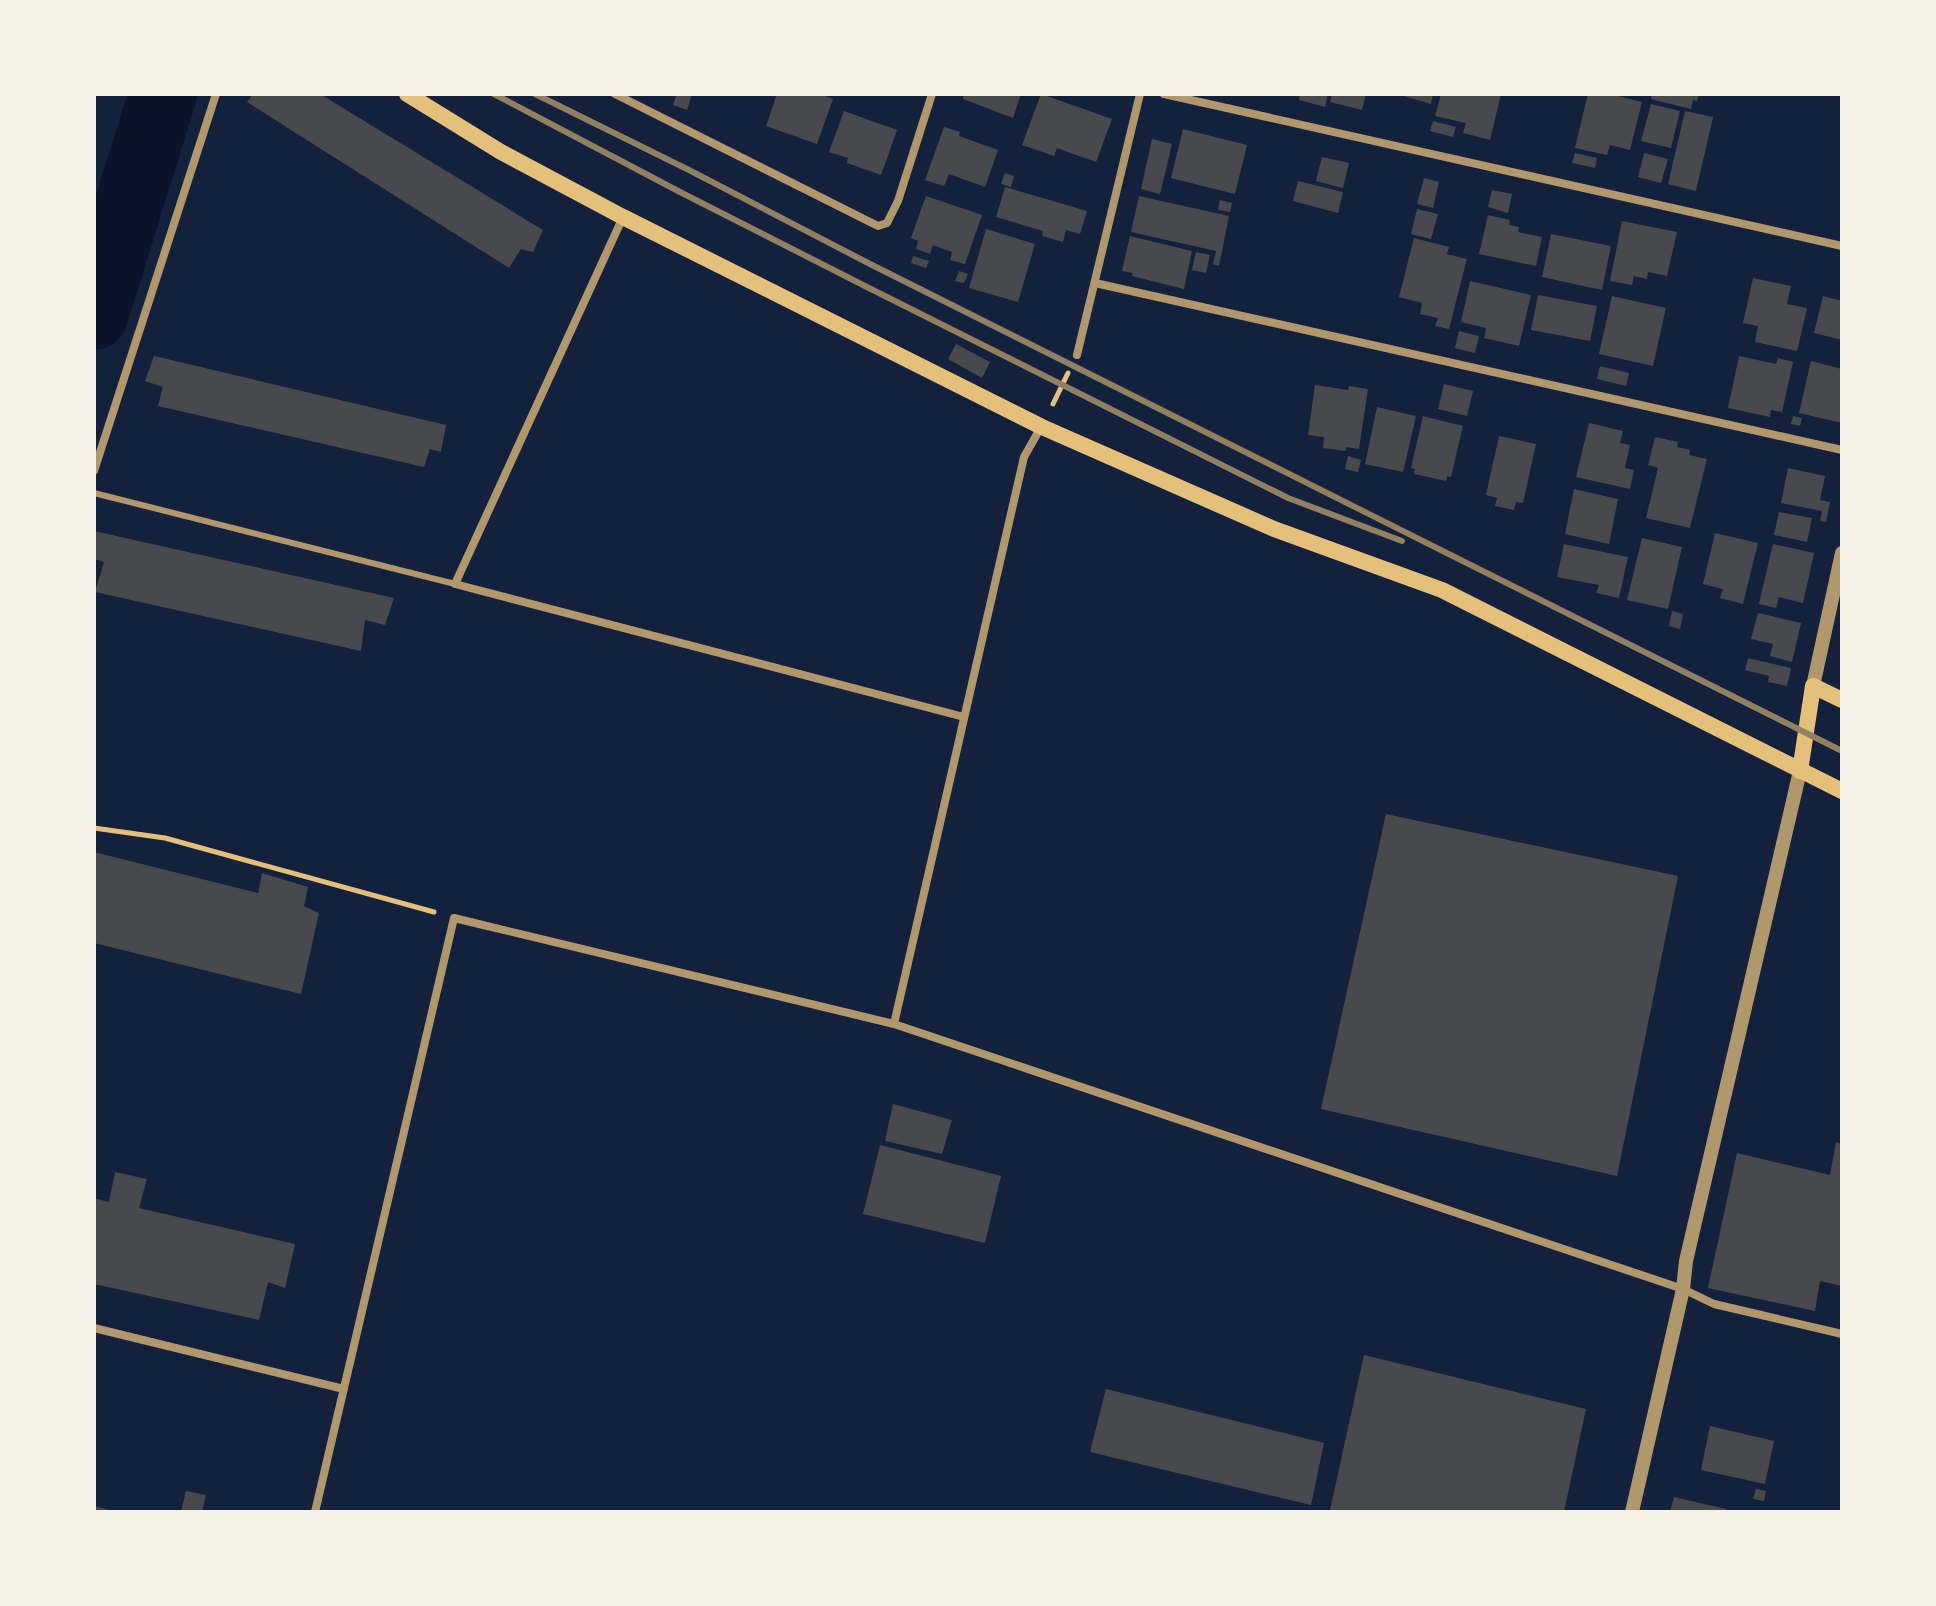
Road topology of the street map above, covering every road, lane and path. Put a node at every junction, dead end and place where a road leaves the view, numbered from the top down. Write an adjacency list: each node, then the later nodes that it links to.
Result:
1 (216, 94): 13 (street)
2 (407, 94): 7 (main road)
3 (615, 94): 4 (street)
4 (932, 94)
5 (1140, 94): 9 (street)
6 (1164, 94): 8 (street)
7 (623, 217): 11 (main road); 16 (street)
8 (1842, 246)
9 (1095, 283): 10 (street); 12 (street)
10 (1077, 355): 11 (path)
11 (1042, 427): 19 (street); 20 (main road)
12 (1842, 450)
13 (94, 471)
14 (94, 493): 16 (lane)
15 (1842, 553): 17 (street)
16 (455, 584): 19 (street)
17 (1813, 686): 18 (main road); 20 (main road)
18 (1842, 700)
19 (964, 717): 24 (street)
20 (1800, 771): 21 (main road); 25 (street)
21 (1842, 791)
22 (94, 828): 23 (path)
23 (454, 918): 24 (street); 28 (street)
24 (894, 1024): 25 (street)
25 (1683, 1289): 27 (street); 30 (street)
26 (94, 1328): 28 (street)
27 (1842, 1334)
28 (344, 1389): 29 (street)
29 (315, 1512)
30 (1632, 1512)

